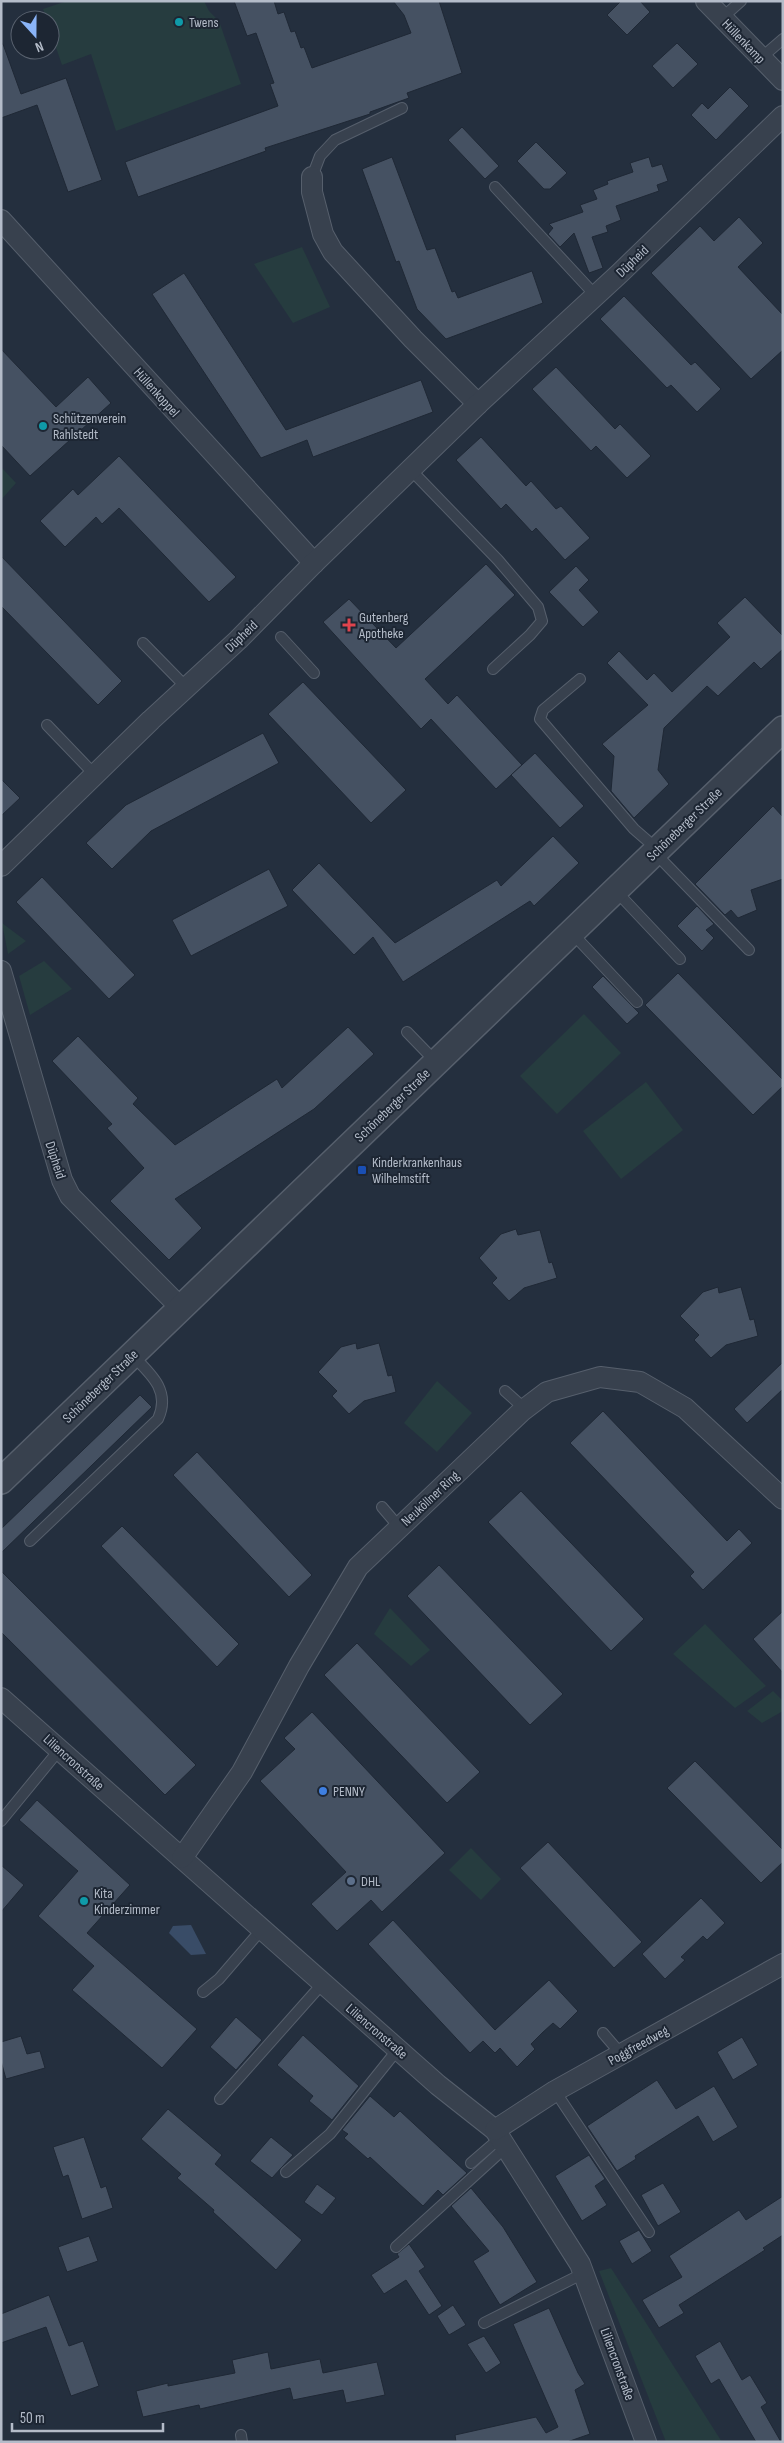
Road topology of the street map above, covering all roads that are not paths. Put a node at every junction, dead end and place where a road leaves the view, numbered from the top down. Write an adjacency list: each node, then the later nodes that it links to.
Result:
1 (706, 1): 3 (street, Hüllenkamp)
2 (741, 1): 3 (lane)
3 (722, 18): 5 (street, Hüllenkamp)
4 (783, 39): 5 (lane)
5 (761, 58): 6 (street, Hüllenkamp)
6 (783, 80)
7 (402, 108): 9 (lane)
8 (783, 116): 12 (street, Düpheid)
9 (312, 177): 13 (street)
10 (495, 187): 12 (lane)
11 (1, 220): 15 (street, Hüllenkoppel)
12 (596, 296): 13 (street, Düpheid)
13 (478, 404): 14 (street, Düpheid)
14 (411, 470): 15 (street, Düpheid); 18 (lane)
15 (314, 563): 21 (street, Düpheid)
16 (281, 637): 19 (lane)
17 (143, 643): 21 (lane)
18 (493, 670)
19 (314, 672)
20 (580, 679): 25 (lane)
21 (186, 687): 24 (street, Düpheid)
22 (47, 725): 24 (lane)
23 (783, 729): 25 (street, Schöneberger Straße)
24 (95, 775): 26 (street, Düpheid)
25 (656, 851): 27 (street, Schöneberger Straße); 29 (lane)
26 (1, 866)
27 (615, 890): 28 (street, Schöneberger Straße); 30 (lane)
28 (571, 933): 32 (lane); 34 (street, Schöneberger Straße)
29 (749, 950)
30 (680, 959)
31 (1, 971): 35 (street, Düpheid)
32 (638, 1002)
33 (407, 1032): 34 (lane)
34 (436, 1062): 35 (street, Schöneberger Straße)
35 (181, 1308): 36 (street, Schöneberger Straße)
36 (132, 1355): 39 (street, Schöneberger Straße); 43 (lane)
37 (505, 1392): 38 (lane)
38 (524, 1409): 40 (street, Neuköllner Ring); 42 (street, Neuköllner Ring)
39 (1, 1481)
40 (783, 1499)
41 (382, 1507): 42 (lane)
42 (399, 1527): 47 (street, Neuköllner Ring)
43 (30, 1541)
44 (1, 1698): 45 (street, Liliencronstraße)
45 (60, 1750): 46 (lane); 47 (street, Liliencronstraße)
46 (1, 1821)
47 (182, 1858): 48 (street, Liliencronstraße)
48 (262, 1929): 50 (street, Liliencronstraße); 51 (lane)
49 (783, 1964): 54 (street, Poggfreedweg)
50 (323, 1983): 53 (street, Liliencronstraße); 56 (lane)
51 (203, 1992)
52 (602, 2033): 54 (lane)
53 (398, 2050): 57 (street, Liliencronstraße); 59 (lane)
54 (622, 2054): 55 (street, Poggfreedweg)
55 (555, 2091): 57 (street, Poggfreedweg); 60 (lane)
56 (220, 2099)
57 (501, 2138): 58 (lane); 61 (lane); 62 (street, Liliencronstraße)
58 (471, 2163)
59 (286, 2172)
60 (649, 2232)
61 (396, 2247)
62 (584, 2273): 63 (lane); 64 (street, Liliencronstraße)
63 (484, 2323)
64 (646, 2442)

